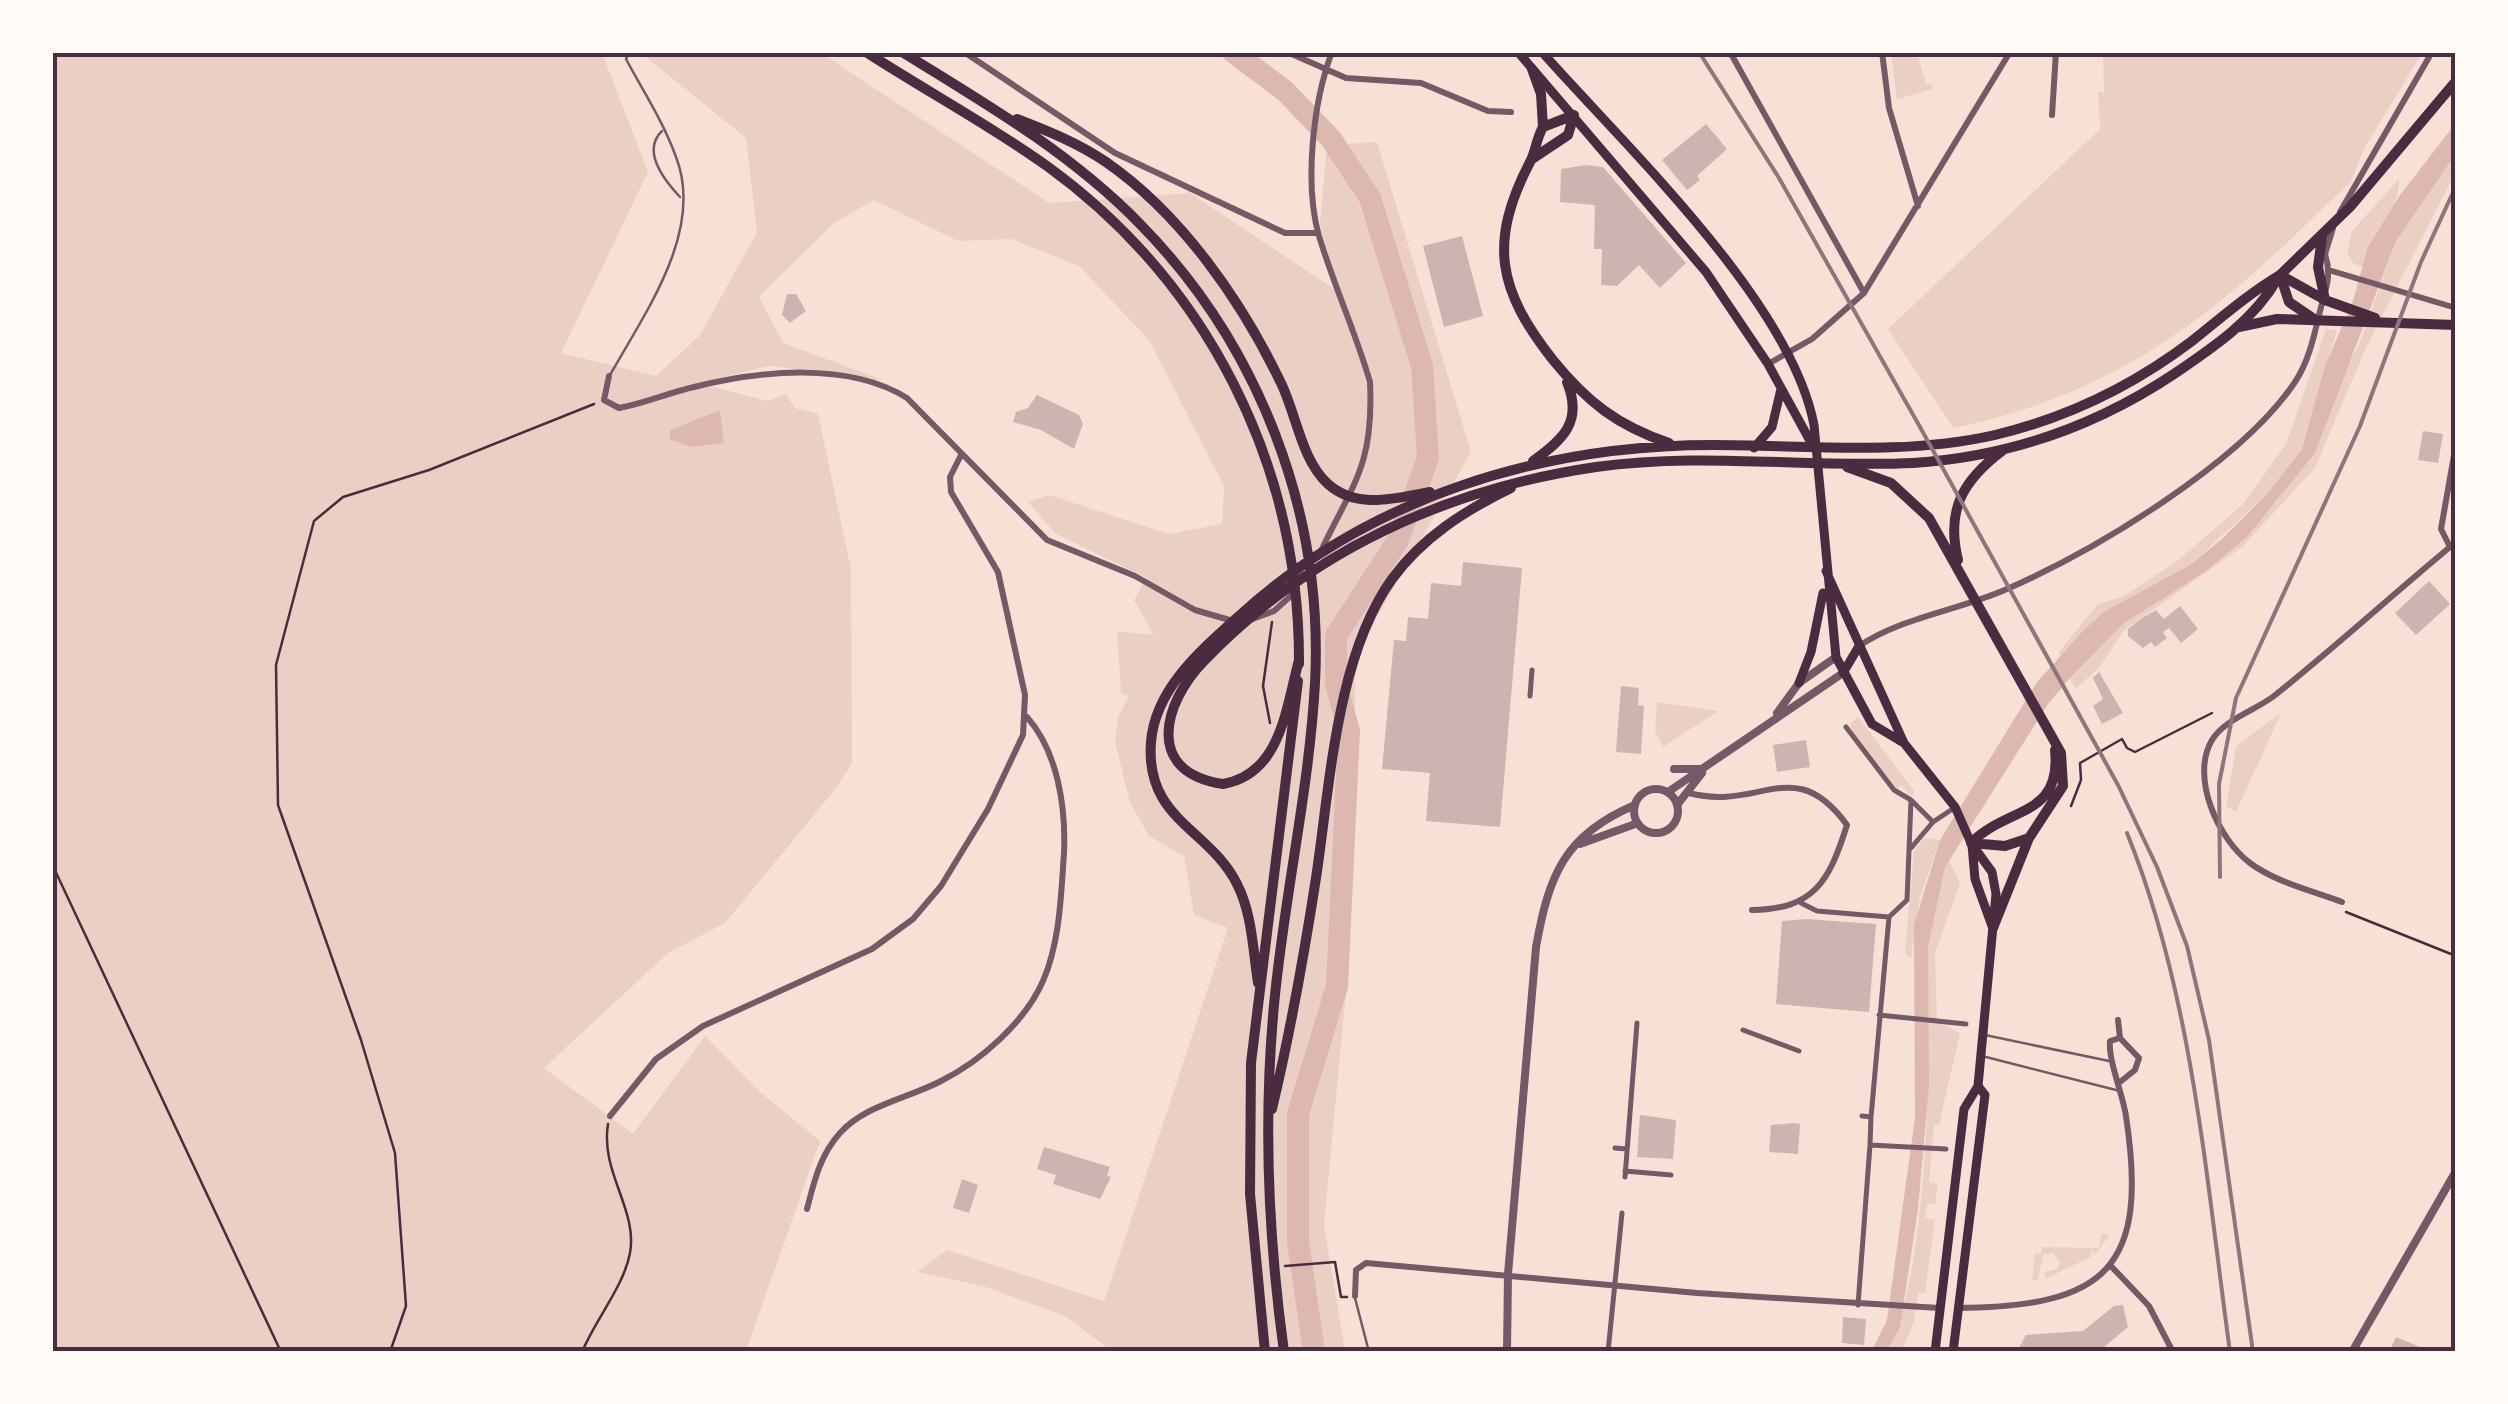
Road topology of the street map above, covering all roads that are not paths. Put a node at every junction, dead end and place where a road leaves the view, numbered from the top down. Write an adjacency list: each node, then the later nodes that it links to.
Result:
1 (629, 52): 23 (lane)
2 (866, 52): 58 (main road)
3 (902, 52): 18 (main road)
4 (964, 52): 27 (street)
5 (1287, 52): 15 (street)
6 (1332, 52): 15 (street)
7 (1518, 52): 14 (main road)
8 (1542, 52): 17 (main road)
9 (1730, 52): 31 (street)
10 (1882, 52): 26 (street)
11 (2010, 52): 26 (street)
12 (2056, 52): 21 (street)
13 (2432, 52): 29 (street)
14 (1532, 68): 20 (main road); 22 (main road)
15 (1326, 69): 19 (street); 27 (street)
16 (2456, 81): 28 (main road)
17 (1587, 103): 20 (main road); 38 (main road)
18 (999, 112): 52 (main road); 107 (main road)
19 (1512, 112)
20 (1574, 115): 22 (main road); 24 (main road); 39 (main road)
21 (2052, 115)
22 (1543, 127): 24 (main road)
23 (663, 130): 25 (lane); 25 (lane)
24 (1532, 160): 40 (main road)
25 (682, 198): 41 (lane)
26 (1918, 207): 31 (street)
27 (1318, 233): 48 (street)
28 (2322, 236): 30 (main road); 32 (main road)
29 (2332, 271): 33 (street); 56 (street)
30 (2280, 275): 32 (main road); 34 (main road); 37 (main road); 44 (main road)
31 (1864, 293): 38 (street)
32 (2325, 300): 35 (main road)
33 (2456, 308)
34 (2314, 319): 35 (main road); 37 (main road)
35 (2382, 320): 36 (main road)
36 (2456, 325)
37 (2238, 327): 47 (main road)
38 (1788, 353): 39 (street); 46 (main road)
39 (1768, 364): 42 (main road)
40 (1563, 372): 44 (main road); 50 (main road)
41 (610, 376): 48 (street)
42 (1781, 389): 45 (main road); 46 (main road)
43 (2456, 444): 53 (street)
44 (1675, 445): 50 (main road)
45 (1754, 449)
46 (1815, 450): 54 (main road)
47 (2004, 450): 49 (main road); 55 (main road)
48 (961, 455): 65 (street)
49 (1827, 462): 51 (main road); 55 (main road)
50 (1530, 464): 52 (main road)
51 (1530, 479): 60 (main road); 107 (main road)
52 (1451, 488): 60 (main road)
53 (2453, 548): 83 (street)
54 (1826, 571): 56 (main road); 57 (main road); 62 (main road)
55 (1961, 571): 67 (main road)
56 (1859, 646): 57 (main road); 61 (main road); 68 (main road)
57 (1836, 656): 61 (main road); 62 (street)
58 (1299, 660): 60 (main road); 88 (main road)
59 (1532, 670): 63 (street)
60 (1188, 672): 88 (main road)
61 (1843, 673): 64 (street); 68 (main road)
62 (1799, 683): 64 (street)
63 (1530, 696)
64 (1775, 716): 70 (street)
65 (1027, 717): 104 (street); 114 (street)
66 (1846, 727): 73 (street)
67 (2052, 737): 79 (main road); 80 (main road)
68 (1904, 744): 76 (main road)
69 (1674, 769): 70 (street)
70 (1704, 769): 71 (street); 72 (street)
71 (1668, 792): 74 (street); 75 (street)
72 (1689, 793): 75 (street); 84 (street)
73 (1912, 800): 78 (street); 82 (street)
74 (1635, 805): 77 (street); 81 (street)
75 (1678, 805): 77 (street)
76 (1955, 807): 78 (street); 80 (main road)
77 (1638, 822): 81 (street)
78 (1933, 822): 82 (street)
79 (2029, 838): 80 (main road); 87 (main road)
80 (1972, 844): 87 (main road); 87 (main road)
81 (1576, 846): 119 (street)
82 (1910, 850): 86 (street)
83 (2342, 902)
84 (1801, 904): 85 (street); 86 (street)
85 (1752, 910)
86 (1889, 916): 89 (street)
87 (1993, 928): 94 (main road)
88 (1258, 983): 125 (main road)
89 (1879, 1015): 92 (street); 106 (street)
90 (2118, 1020): 95 (street)
91 (1637, 1024): 102 (street)
92 (1966, 1024)
93 (1743, 1030): 96 (street)
94 (1984, 1035): 97 (main road); 98 (lane)
95 (2120, 1038): 98 (street); 99 (street)
96 (1799, 1051)
97 (1982, 1056): 100 (main road); 101 (lane)
98 (2112, 1062): 99 (street)
99 (2120, 1082): 101 (street)
100 (1978, 1086): 123 (main road); 124 (main road)
101 (2121, 1092): 118 (street)
102 (1631, 1100): 103 (street); 110 (street)
103 (1641, 1100)
104 (610, 1116)
105 (1862, 1116): 106 (street)
106 (1871, 1117): 108 (street)
107 (1267, 1135): 126 (main road)
108 (1870, 1144): 111 (street); 117 (street)
109 (1615, 1148): 110 (street)
110 (1627, 1148): 113 (street)
111 (1946, 1150)
112 (2456, 1171): 133 (street)
113 (1671, 1175)
114 (807, 1209)
115 (1622, 1213): 120 (street)
116 (1854, 1219): 117 (street)
117 (1864, 1220): 122 (street)
118 (2110, 1265): 124 (street); 132 (street)
119 (1508, 1274): 120 (street); 121 (street); 128 (street)
120 (1613, 1286): 122 (street); 129 (street)
121 (1354, 1296): 127 (lane)
122 (1858, 1305): 123 (street)
123 (1939, 1308): 124 (main road); 130 (main road)
124 (1958, 1308): 131 (main road)
125 (1265, 1352)
126 (1284, 1352)
127 (1369, 1352)
128 (1507, 1352)
129 (1608, 1352)
130 (1935, 1352)
131 (1952, 1352)
132 (2173, 1352)
133 (2352, 1352)

